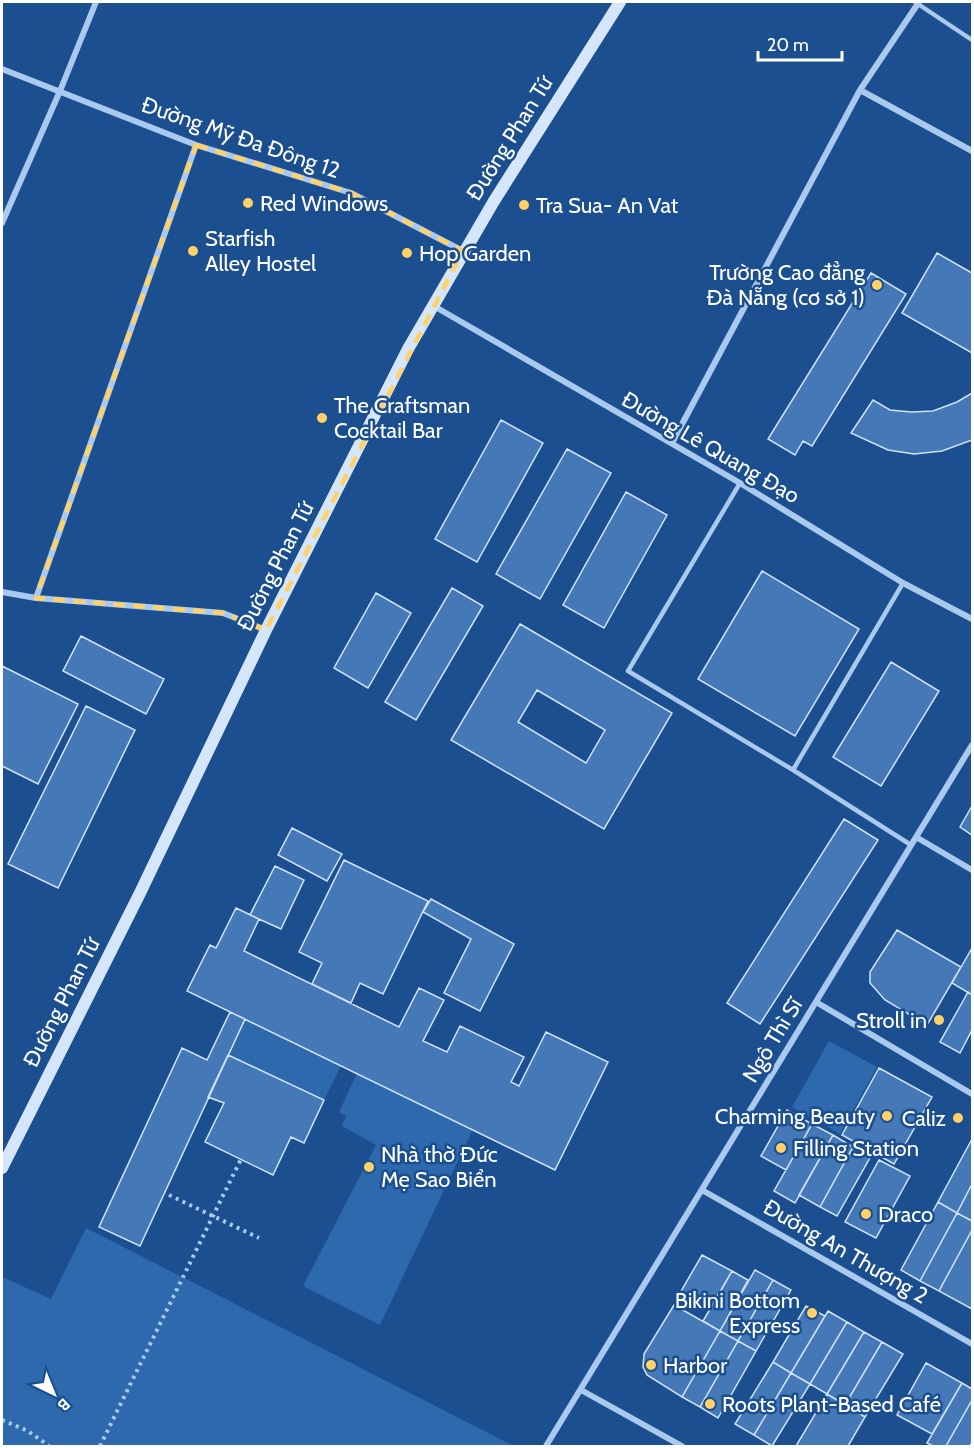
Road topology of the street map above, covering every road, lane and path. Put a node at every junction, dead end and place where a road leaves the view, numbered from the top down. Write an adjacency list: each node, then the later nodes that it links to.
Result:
1 (96, 2): 7 (street)
2 (620, 2): 11 (street, Đường Phan Tứ)
3 (917, 2): 4 (lane); 6 (street)
4 (972, 40)
5 (2, 69): 7 (street, Đường Mỹ Đa Đông 12)
6 (860, 90): 9 (street); 13 (street)
7 (60, 91): 8 (street, Đường Mỹ Đa Đông 12); 10 (street)
8 (196, 145): 11 (street, Đường Mỹ Đa Đông 12); 17 (street)
9 (972, 151)
10 (2, 223)
11 (463, 250): 12 (street, Đường Phan Tứ)
12 (432, 305): 13 (street, Đường Lê Quang Đạo); 19 (street, Đường Phan Tứ)
13 (672, 443): 14 (street, Đường Lê Quang Đạo)
14 (740, 483): 15 (street, Đường Lê Quang Đạo); 21 (lane)
15 (903, 583): 18 (street, Đường Lê Quang Đạo); 21 (lane)
16 (2, 592): 17 (street)
17 (36, 598): 19 (street)
18 (972, 620)
19 (266, 630): 28 (street, Đường Phan Tứ)
20 (972, 745): 22 (street, Ngô Thì Sĩ)
21 (793, 770): 23 (lane)
22 (916, 837): 23 (street, Ngô Thì Sĩ); 24 (street)
23 (912, 845): 25 (street, Ngô Thì Sĩ)
24 (972, 870)
25 (816, 1002): 26 (street); 29 (street, Ngô Thì Sĩ)
26 (972, 1094)
27 (241, 1159): 31 (path)
28 (2, 1168)
29 (702, 1190): 33 (street, Đường An Thượng 2); 34 (street, Ngô Thì Sĩ)
30 (169, 1196): 31 (path)
31 (213, 1216): 32 (path); 37 (path)
32 (259, 1238)
33 (972, 1344)
34 (581, 1390): 38 (street, Ngô Thì Sĩ); 39 (street)
35 (2, 1420): 36 (path)
36 (50, 1446)
37 (100, 1446)
38 (546, 1446)
39 (682, 1446)

